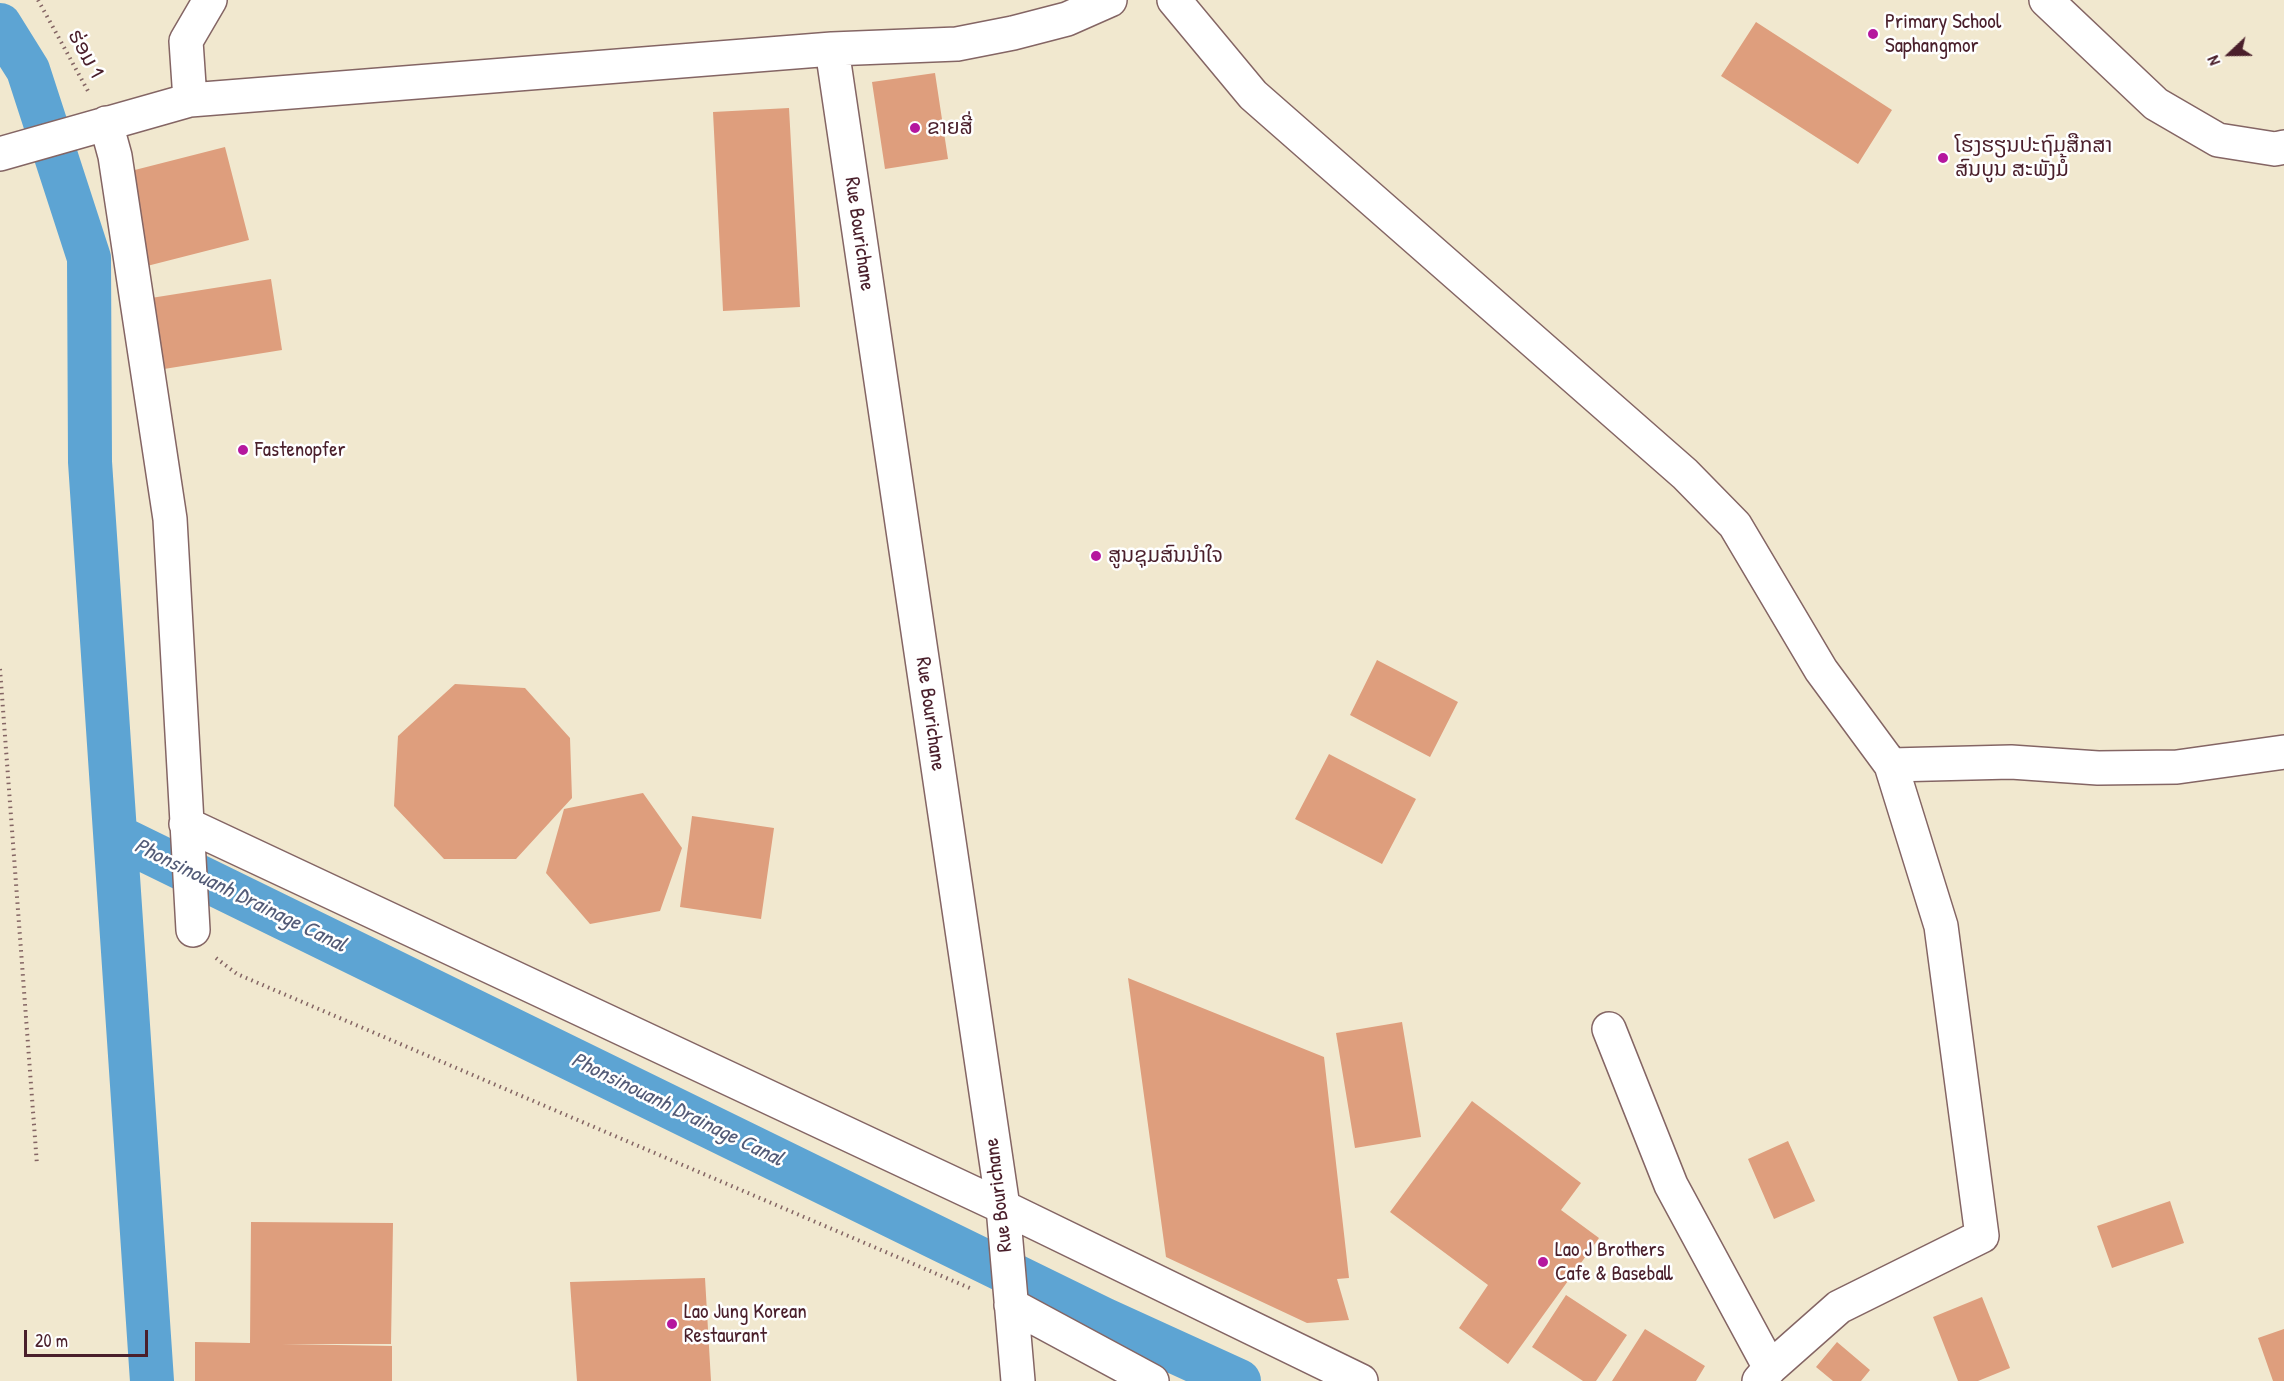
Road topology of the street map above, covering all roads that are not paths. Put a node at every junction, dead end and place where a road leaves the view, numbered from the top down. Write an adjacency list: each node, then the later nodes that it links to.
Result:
1 (210, 0): 6 (street)
2 (1110, 0): 5 (street)
3 (1174, 0): 11 (street)
4 (2046, 0): 8 (street)
5 (832, 49): 6 (street); 15 (street, Rue Bourichane)
6 (190, 100): 7 (street)
7 (100, 125): 9 (street); 12 (street)
8 (2284, 147)
9 (0, 154)
10 (2284, 752): 11 (street)
11 (1891, 765): 17 (street)
12 (186, 824): 13 (street); 15 (street)
13 (193, 930)
14 (1609, 1029): 17 (street)
15 (1003, 1207): 16 (street, Rue Bourichane); 20 (street)
16 (1011, 1305): 18 (street, Rue Bourichane); 19 (street)
17 (1765, 1374)
18 (1018, 1381)
19 (1152, 1381)
20 (1362, 1381)

